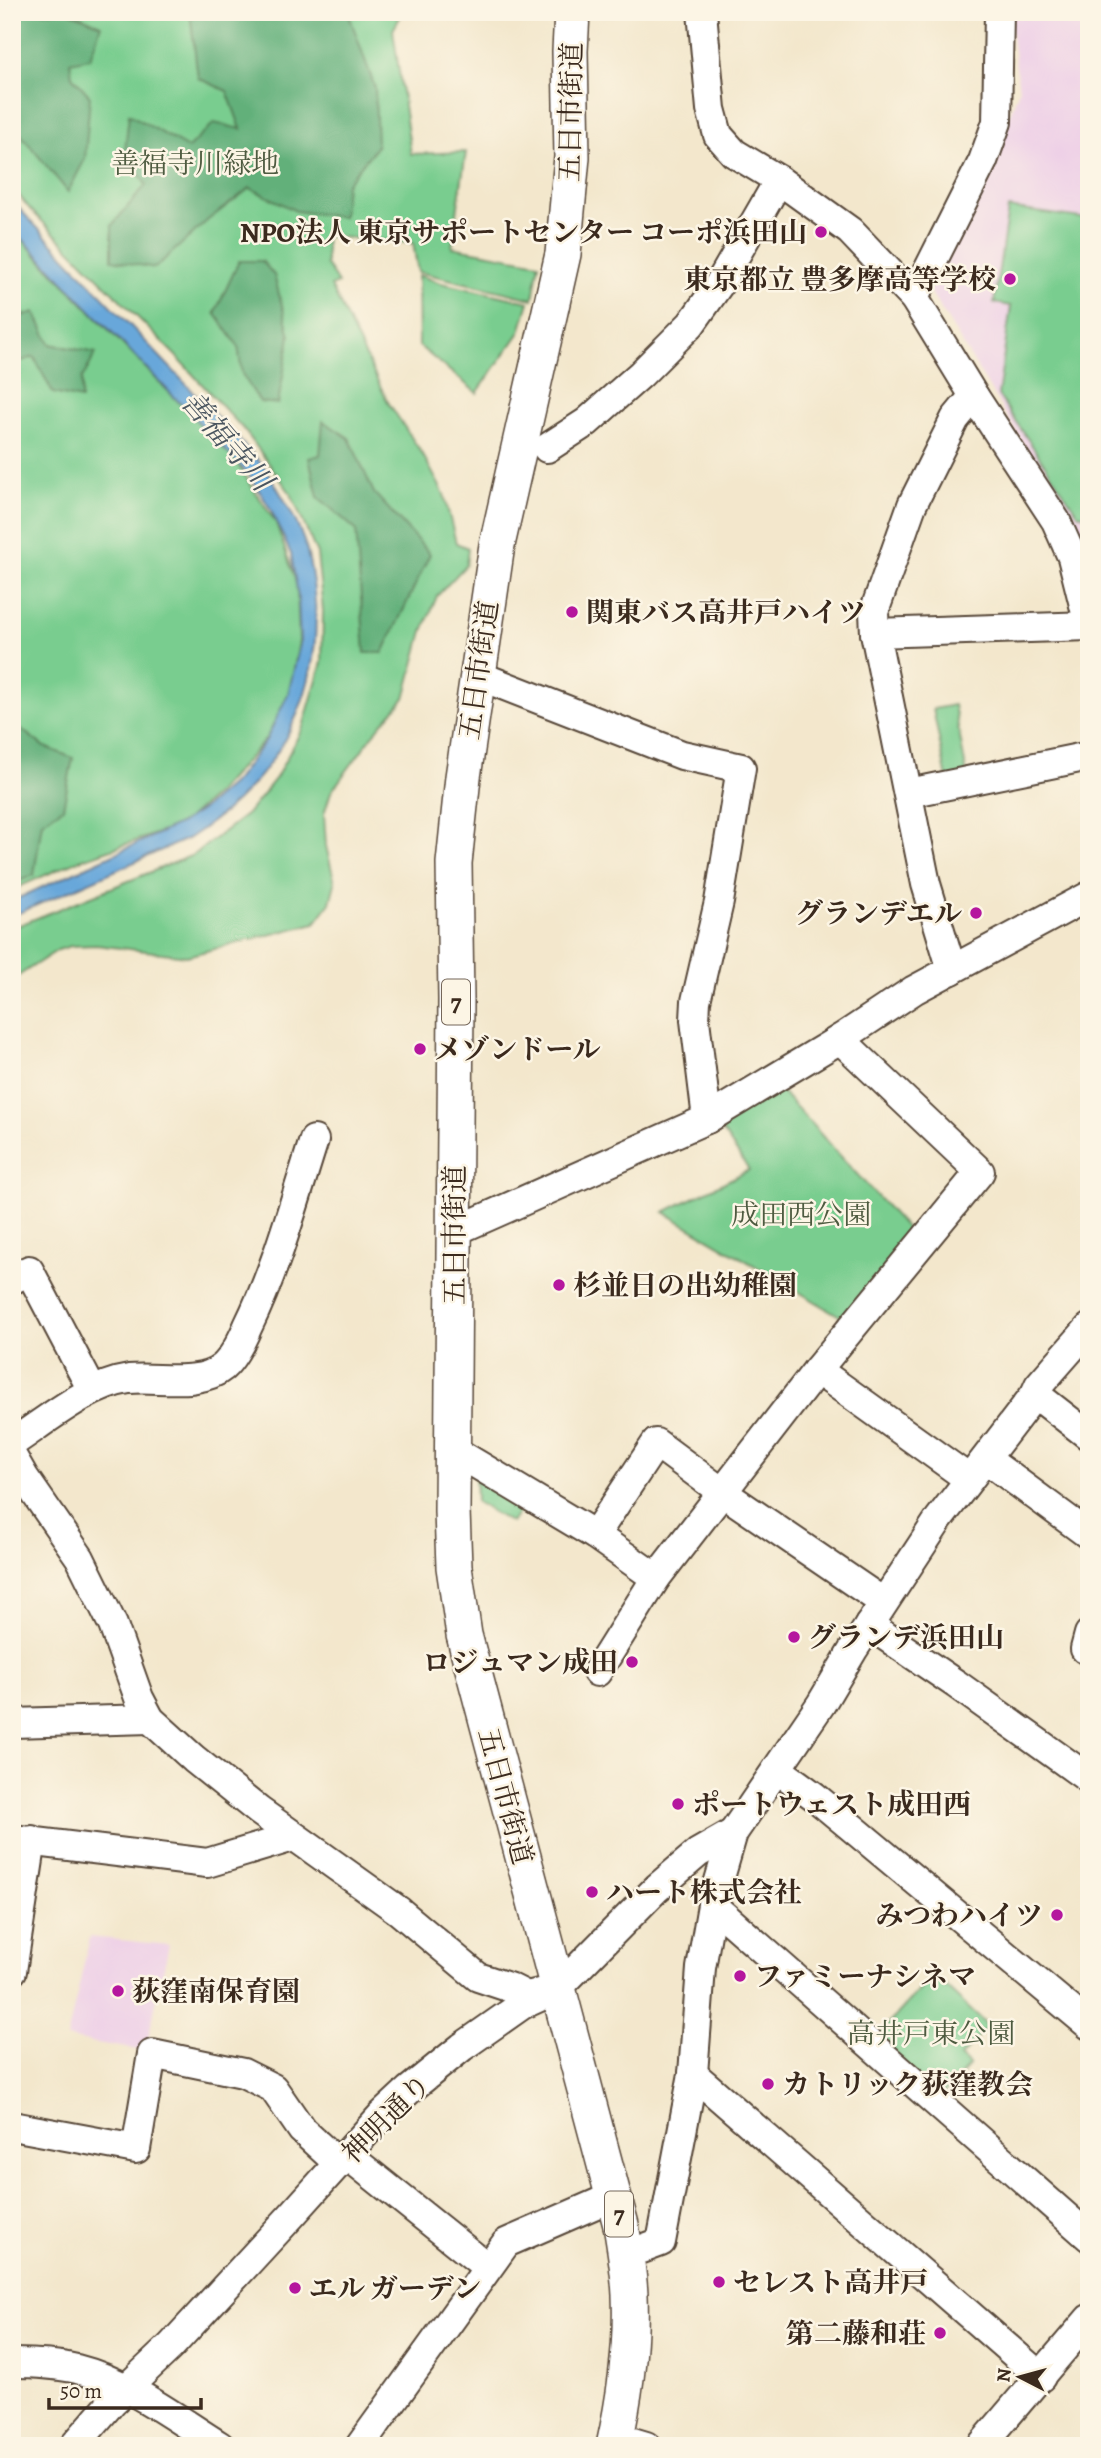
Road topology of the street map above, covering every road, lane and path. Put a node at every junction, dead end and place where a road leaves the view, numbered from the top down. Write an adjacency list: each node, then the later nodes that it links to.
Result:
1 (572, 12): 11 (main road, 五日市街道 / 7)
2 (702, 12): 4 (street)
3 (999, 12): 5 (street)
4 (779, 180): 5 (street); 7 (street)
5 (914, 298): 6 (street)
6 (974, 397): 8 (street); 10 (street)
7 (547, 448)
8 (1081, 554): 9 (street)
9 (1089, 626): 10 (street)
10 (875, 633): 13 (street)
11 (477, 675): 17 (street); 19 (main road, 五日市街道 / 7)
12 (1089, 756): 13 (street)
13 (909, 793): 15 (street)
14 (1089, 896): 15 (street)
15 (952, 970): 16 (street)
16 (839, 1039): 17 (street); 22 (street)
17 (707, 1119): 19 (street)
18 (314, 1140): 23 (street)
19 (453, 1232): 27 (main road, 五日市街道 / 7)
20 (12, 1280): 23 (street)
21 (1089, 1328): 24 (street)
22 (817, 1370): 29 (street); 30 (street)
23 (92, 1390): 26 (street)
24 (1035, 1394): 25 (street); 29 (street)
25 (1089, 1436)
26 (12, 1443)
27 (453, 1450): 31 (street); 45 (main road, 五日市街道 / 7)
28 (12, 1456): 36 (street)
29 (977, 1469): 32 (street); 34 (street)
30 (722, 1492): 31 (street); 33 (street); 34 (street)
31 (595, 1535): 33 (street)
32 (1089, 1535)
33 (656, 1578): 35 (street)
34 (876, 1613): 38 (street); 39 (street)
35 (597, 1672)
36 (150, 1719): 37 (street); 41 (street)
37 (12, 1723)
38 (777, 1769): 40 (street); 46 (street)
39 (1089, 1779)
40 (733, 1833): 43 (street); 45 (street, 神明通り)
41 (293, 1837): 42 (street); 45 (street)
42 (22, 1840): 44 (street)
43 (712, 1905): 47 (street); 51 (street)
44 (12, 1971)
45 (557, 1989): 49 (street, 神明通り); 50 (main road, 五日市街道 / 7)
46 (1089, 2025)
47 (693, 2074): 52 (street); 56 (street)
48 (12, 2126): 49 (street)
49 (343, 2160): 53 (street); 57 (street, 神明通り)
50 (614, 2196): 52 (main road, 五日市街道 / 7); 53 (street)
51 (1089, 2237)
52 (626, 2255): 58 (main road, 五日市街道 / 7)
53 (487, 2267): 61 (street)
54 (1089, 2319): 56 (street)
55 (12, 2363): 57 (street)
56 (1041, 2377): 62 (street)
57 (127, 2388): 59 (street, 神明通り); 60 (street)
58 (625, 2443)
59 (74, 2446)
60 (220, 2446)
61 (360, 2446)
62 (981, 2446)

